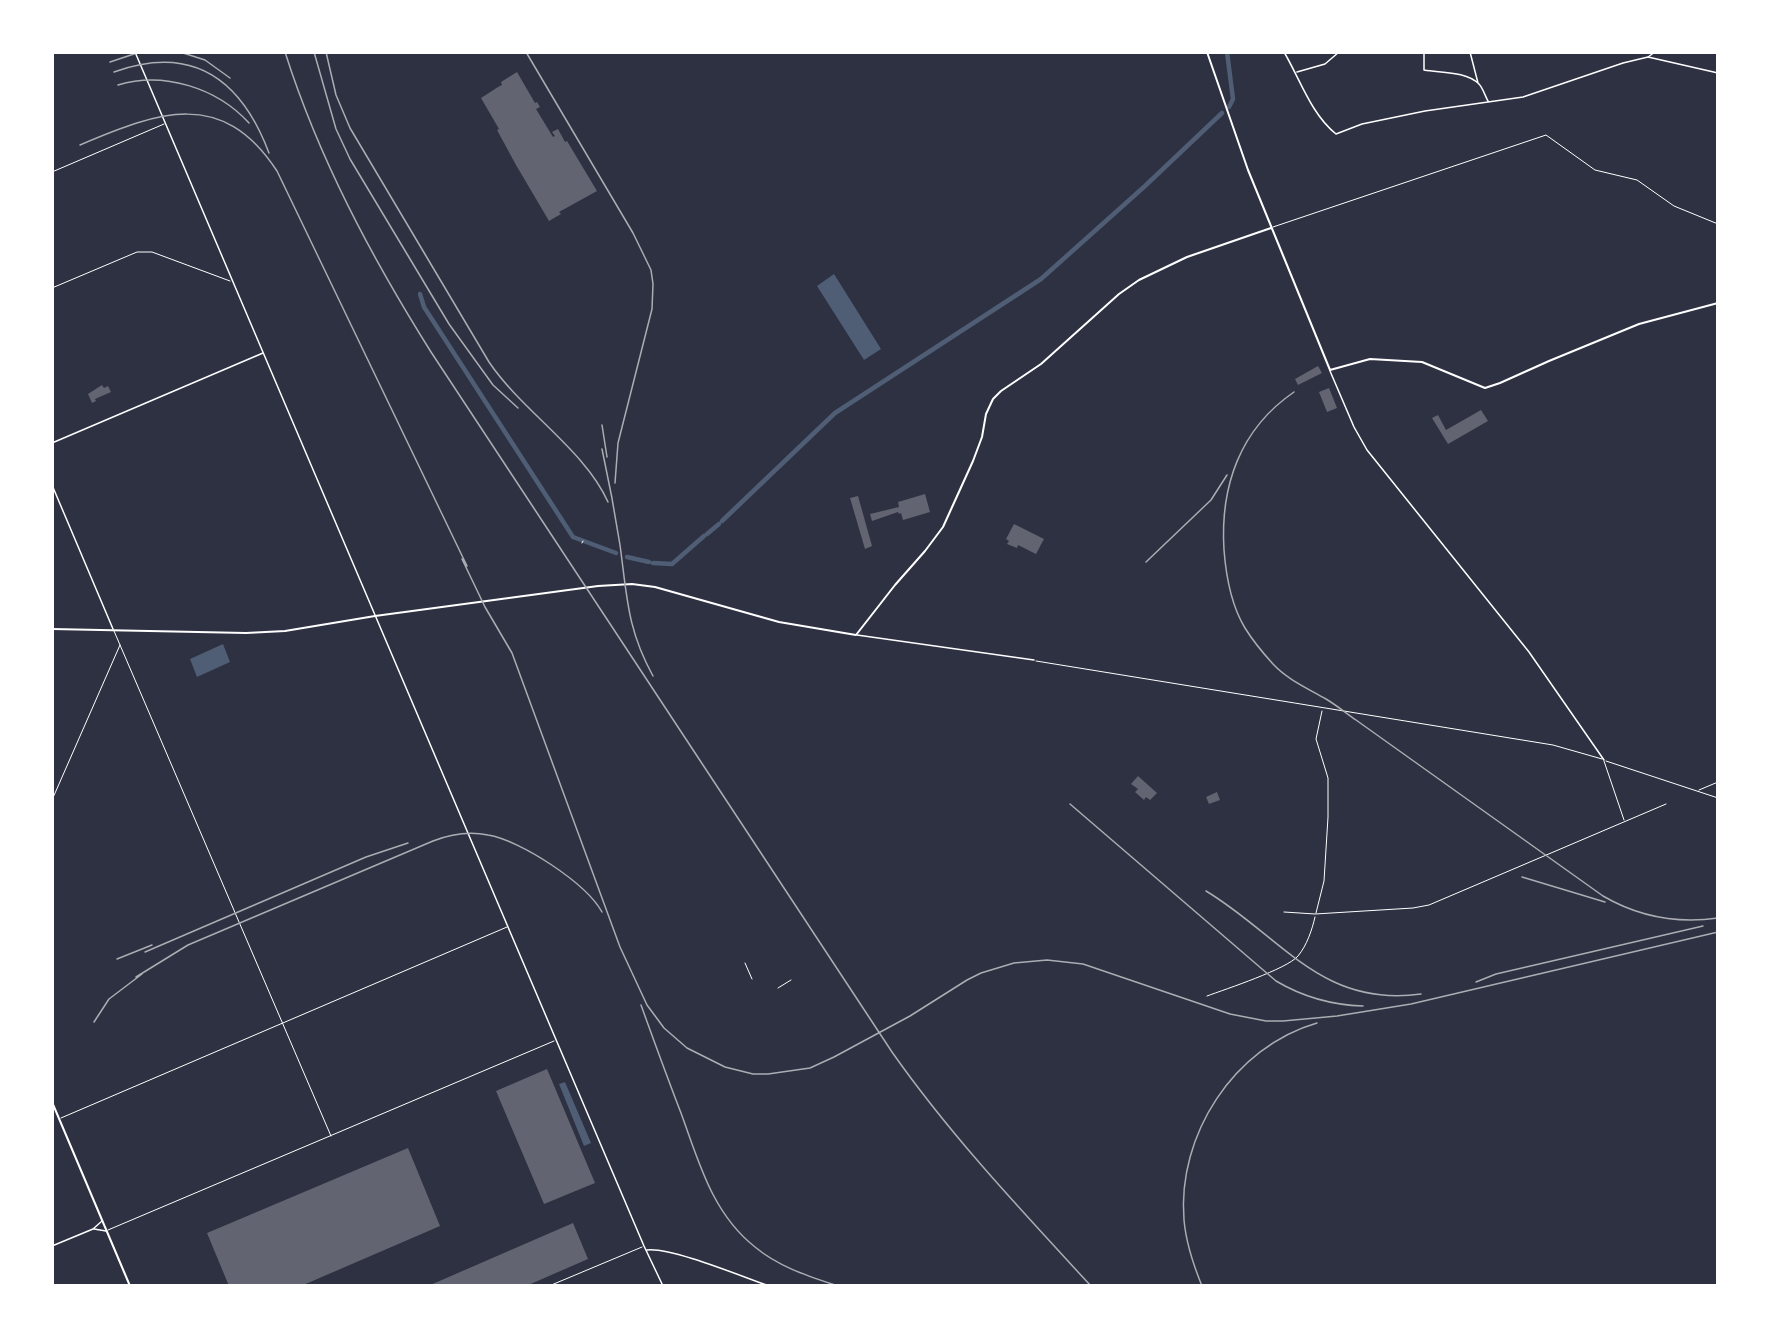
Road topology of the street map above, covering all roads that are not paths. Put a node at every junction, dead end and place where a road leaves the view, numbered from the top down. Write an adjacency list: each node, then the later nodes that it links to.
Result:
1 (135, 52): 13 (street)
2 (1207, 52): 16 (street)
3 (1284, 52): 9 (street)
4 (1339, 52): 9 (street)
5 (1425, 52): 11 (street)
6 (1470, 52): 11 (street)
7 (1655, 52): 8 (street)
8 (1648, 57): 10 (street); 12 (street)
9 (1296, 72): 12 (street)
10 (1718, 74)
11 (1478, 84): 12 (street)
12 (1488, 102)
13 (165, 123): 14 (lane); 17 (street)
14 (52, 171)
15 (1718, 224): 16 (lane)
16 (1271, 228): 21 (street); 27 (street)
17 (232, 282): 18 (lane); 20 (street)
18 (52, 288)
19 (1718, 303): 21 (street)
20 (263, 353): 22 (street); 24 (street)
21 (1330, 370): 31 (street)
22 (52, 443)
23 (52, 485): 26 (street)
24 (375, 616): 26 (street); 27 (street); 40 (street)
25 (52, 628): 26 (street)
26 (114, 630): 28 (lane)
27 (856, 635): 29 (street)
28 (120, 645): 35 (lane); 42 (lane)
29 (1034, 660): 30 (lane)
30 (1323, 709): 31 (lane); 39 (lane)
31 (1604, 760): 33 (lane); 37 (lane)
32 (1718, 782): 33 (lane)
33 (1698, 791): 34 (lane)
34 (1718, 798)
35 (52, 800)
36 (1666, 804): 37 (lane)
37 (1624, 822): 39 (lane)
38 (1284, 912): 39 (lane)
39 (1315, 914): 41 (lane)
40 (508, 927): 42 (lane); 43 (street)
41 (1207, 996)
42 (282, 1023): 45 (lane); 46 (lane)
43 (556, 1040): 46 (lane); 51 (street)
44 (52, 1102): 45 (street)
45 (60, 1119): 47 (street)
46 (331, 1136): 49 (lane)
47 (102, 1221): 48 (street); 49 (street)
48 (93, 1229): 49 (street); 50 (street)
49 (106, 1231): 53 (street)
50 (52, 1246)
51 (644, 1246): 52 (street); 54 (lane)
52 (646, 1250): 55 (street); 56 (street)
53 (130, 1286)
54 (549, 1286)
55 (663, 1286)
56 (769, 1286)

